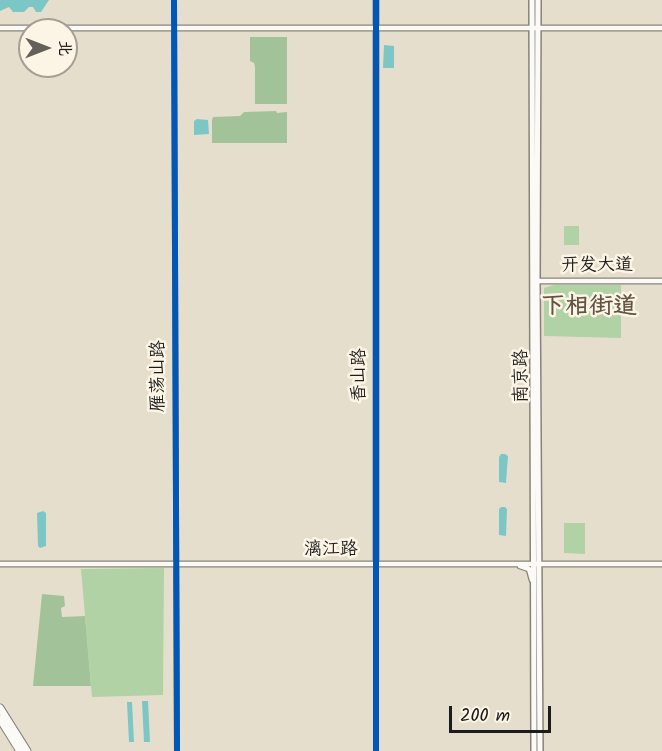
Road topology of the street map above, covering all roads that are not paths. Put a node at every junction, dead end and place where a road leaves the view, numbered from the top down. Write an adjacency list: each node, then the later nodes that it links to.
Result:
1 (174, 0): 8 (street, 雁荡山路)
2 (376, 0): 5 (street, 香山路)
3 (532, 0): 6 (main road, 南京路)
4 (538, 0): 6 (main road, 南京路)
5 (376, 27): 6 (street); 8 (street); 17 (street, 香山路)
6 (535, 27): 9 (street); 10 (main road, 南京路)
7 (0, 28): 8 (street)
8 (174, 28): 14 (street, 雁荡山路)
9 (662, 28)
10 (535, 281): 11 (street, 开发大道); 12 (main road, 南京路)
11 (662, 281)
12 (536, 563): 15 (street, 漓江路); 16 (street, 漓江路); 18 (main road, 南京路); 26 (main road, 南京路)
13 (0, 564): 14 (street, 漓江路)
14 (175, 564): 17 (street, 漓江路); 23 (street, 雁荡山路)
15 (499, 564): 17 (street, 漓江路); 18 (street)
16 (662, 564)
17 (376, 565): 24 (street, 香山路)
18 (533, 584): 25 (main road, 南京路)
19 (0, 708): 22 (highway)
20 (0, 719): 21 (highway)
21 (20, 751)
22 (27, 751)
23 (177, 751)
24 (376, 751)
25 (534, 751)
26 (540, 751)

